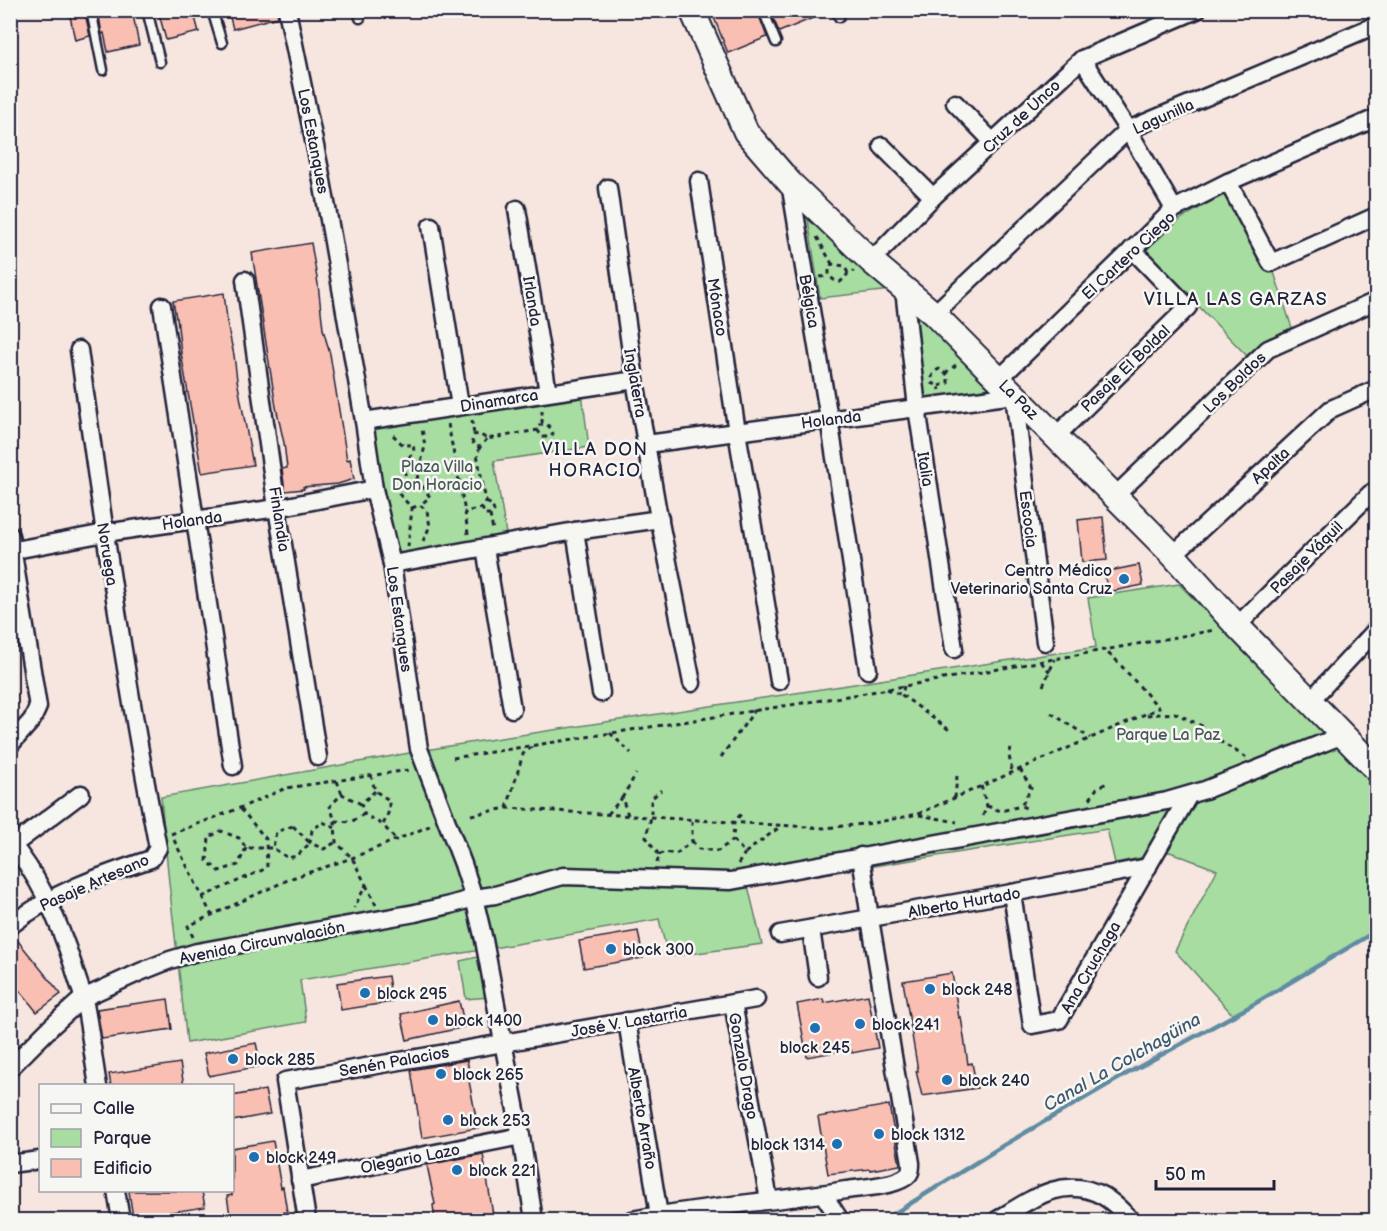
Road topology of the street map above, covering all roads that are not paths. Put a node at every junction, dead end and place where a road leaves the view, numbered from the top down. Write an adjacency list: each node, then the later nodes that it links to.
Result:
1 (91, 10): 13 (lane)
2 (147, 10): 12 (lane)
3 (212, 10): 10 (lane)
4 (286, 10): 43 (street, Los Estanques)
5 (692, 10): 21 (street, La Paz)
6 (763, 10): 9 (lane)
7 (1197, 10): 11 (street, Cruz de Unco)
8 (1377, 25): 16 (street, Lagunilla)
9 (776, 42)
10 (222, 43)
11 (1082, 59): 16 (street); 17 (street, Cruz de Unco)
12 (160, 62)
13 (103, 70)
14 (955, 103): 17 (street)
15 (1377, 118): 20 (street, El Cartero Ciego)
16 (1128, 130): 25 (street); 34 (street, Lagunilla)
17 (992, 141): 23 (street, Cruz de Unco)
18 (882, 146): 23 (street)
19 (699, 181): 44 (street, Mónaco)
20 (1228, 182): 25 (street, El Cartero Ciego); 26 (street)
21 (790, 183): 29 (street, La Paz); 42 (street, Bélgica)
22 (608, 188): 36 (street, Inglaterra)
23 (933, 197): 29 (street, Cruz de Unco)
24 (518, 209): 39 (street, Irlanda)
25 (1174, 209): 28 (street, El Cartero Ciego)
26 (1377, 216)
27 (431, 226): 40 (street)
28 (1132, 249): 37 (street, El Cartero Ciego); 45 (street, Pasaje El Boldal)
29 (863, 266): 31 (street, La Paz)
30 (245, 280): 50 (street, Finlandia)
31 (904, 289): 34 (street, La Paz); 41 (street, Italia)
32 (1377, 301): 49 (street, Los Boldos)
33 (162, 306): 51 (street)
34 (934, 314): 37 (street, La Paz)
35 (79, 350): 54 (street, Noruega)
36 (635, 380): 39 (street, Dinamarca); 46 (street, Inglaterra)
37 (1007, 387): 41 (street, Holanda); 45 (street, La Paz); 61 (street, Escocia)
38 (1377, 389): 57 (street, Apalta)
39 (545, 400): 40 (street, Dinamarca)
40 (460, 406): 43 (street, Dinamarca)
41 (917, 408): 42 (street, Holanda); 62 (street, Italia)
42 (829, 419): 44 (street, Holanda); 63 (street, Bélgica)
43 (364, 421): 47 (street, Los Estanques)
44 (737, 432): 46 (street, Holanda); 64 (street, Mónaco)
45 (1056, 436): 49 (street, La Paz)
46 (647, 444): 52 (street, Inglaterra)
47 (374, 489): 50 (street, Holanda); 58 (street, Los Estanques)
48 (1377, 490): 59 (street, Pasaje Yáquil)
49 (1115, 496): 57 (street, La Paz)
50 (278, 508): 51 (street, Holanda); 72 (street, Finlandia)
51 (195, 519): 54 (street, Holanda); 73 (street)
52 (660, 519): 53 (street); 65 (street, Inglaterra)
53 (575, 531): 55 (street); 66 (street)
54 (105, 533): 56 (street, Holanda); 71 (street, Noruega)
55 (489, 541): 58 (street); 68 (street)
56 (11, 546): 70 (street)
57 (1173, 555): 59 (street, La Paz)
58 (392, 564): 81 (street, Los Estanques)
59 (1229, 628): 67 (street, La Paz)
60 (1377, 630): 67 (street)
61 (1045, 642)
62 (954, 649)
63 (868, 670)
64 (779, 681)
65 (692, 683)
66 (601, 693)
67 (1310, 701): 69 (street, La Paz)
68 (512, 708)
69 (1343, 735): 74 (street, La Paz); 76 (street, Avenida Circunvalación)
70 (10, 745)
71 (140, 757): 82 (street, Pasaje Artesano)
72 (318, 757)
73 (233, 766)
74 (1377, 769)
75 (81, 794): 77 (street)
76 (1189, 795): 78 (street, Avenida Circunvalación); 79 (street)
77 (12, 843): 82 (street)
78 (861, 856): 81 (street, Avenida Circunvalación); 83 (street)
79 (1148, 867): 80 (street, Alberto Hurtado); 80 (street, Ana Cruchaga)
80 (1012, 893): 83 (street, Alberto Hurtado)
81 (474, 898): 88 (street, Avenida Circunvalación); 92 (street, Los Estanques)
82 (47, 900): 84 (street, Pasaje Artesano); 88 (street)
83 (870, 919): 85 (street, Alberto Hurtado); 100 (street)
84 (10, 926)
85 (811, 929): 86 (street, Alberto Hurtado); 87 (street)
86 (780, 934)
87 (818, 977)
88 (83, 998): 93 (street, Avenida Circunvalación); 94 (street)
89 (756, 999): 90 (street, José V. Lastarria)
90 (733, 1003): 91 (street, José V. Lastarria); 101 (street, Gonzalo Drago)
91 (627, 1021): 92 (street, José V. Lastarria); 102 (street, Alberto Arraño)
92 (503, 1042): 95 (street, Los Estanques); 98 (street, Senén Palacios)
93 (10, 1068)
94 (98, 1084)
95 (521, 1136): 98 (street, Olegario Lazo); 106 (street, Los Estanques)
96 (39, 1160): 97 (street)
97 (10, 1164)
98 (300, 1180): 105 (street)
99 (116, 1192): 104 (street)
100 (823, 1194): 101 (street); 103 (street)
101 (769, 1200): 102 (street)
102 (659, 1215): 107 (street)
103 (840, 1220)
104 (121, 1221)
105 (307, 1221)
106 (534, 1221)
107 (632, 1221)
108 (997, 1221): 109 (street)
109 (1131, 1221)

